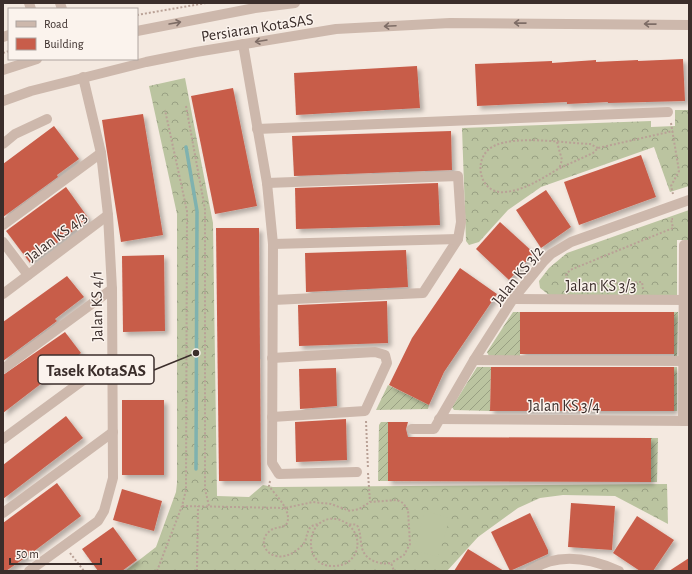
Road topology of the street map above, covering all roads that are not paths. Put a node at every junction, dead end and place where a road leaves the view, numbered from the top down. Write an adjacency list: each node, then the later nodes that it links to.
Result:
1 (295, 3): 3 (street, Persiaran KotaSAS, one-way to 1)
2 (689, 25): 4 (street, Persiaran KotaSAS, one-way to 4)
3 (138, 31)
4 (243, 44): 7 (street, Persiaran KotaSAS); 11 (street)
5 (34, 60): 6 (street)
6 (3, 70)
7 (83, 76): 8 (street, Persiaran KotaSAS); 13 (street, Jalan KS 4/1)
8 (3, 100)
9 (668, 112): 11 (street)
10 (47, 119): 12 (street)
11 (257, 129): 14 (street)
12 (3, 144)
13 (101, 152): 16 (street, Jalan KS 4/1); 17 (street)
14 (267, 183): 18 (street); 20 (street)
15 (689, 200): 25 (street, Jalan KS 3/2)
16 (108, 216): 22 (street, Jalan KS 4/3); 23 (street, Jalan KS 4/1)
17 (3, 225)
18 (458, 239): 20 (street); 26 (street)
19 (3, 242): 22 (street)
20 (273, 244): 26 (street)
21 (689, 245): 27 (street)
22 (28, 275): 24 (street, Jalan KS 4/3)
23 (112, 289): 29 (street, Jalan KS 4/1); 32 (street)
24 (3, 294)
25 (513, 299): 27 (street, Jalan KS 3/3); 30 (street, Jalan KS 3/2)
26 (273, 300): 28 (street)
27 (686, 300): 31 (street)
28 (272, 358): 33 (street); 33 (street)
29 (112, 359): 37 (street, Jalan KS 4/1); 38 (street)
30 (474, 360): 31 (street); 34 (street, Jalan KS 3/2)
31 (686, 361): 35 (street)
32 (3, 369)
33 (272, 417): 39 (street)
34 (439, 420): 35 (street, Jalan KS 3/4); 36 (street)
35 (686, 421)
36 (412, 429)
37 (113, 432): 40 (street); 42 (street, Jalan KS 4/1)
38 (3, 439)
39 (357, 472)
40 (3, 513)
41 (613, 570): 43 (street)
42 (29, 571)
43 (530, 571)

